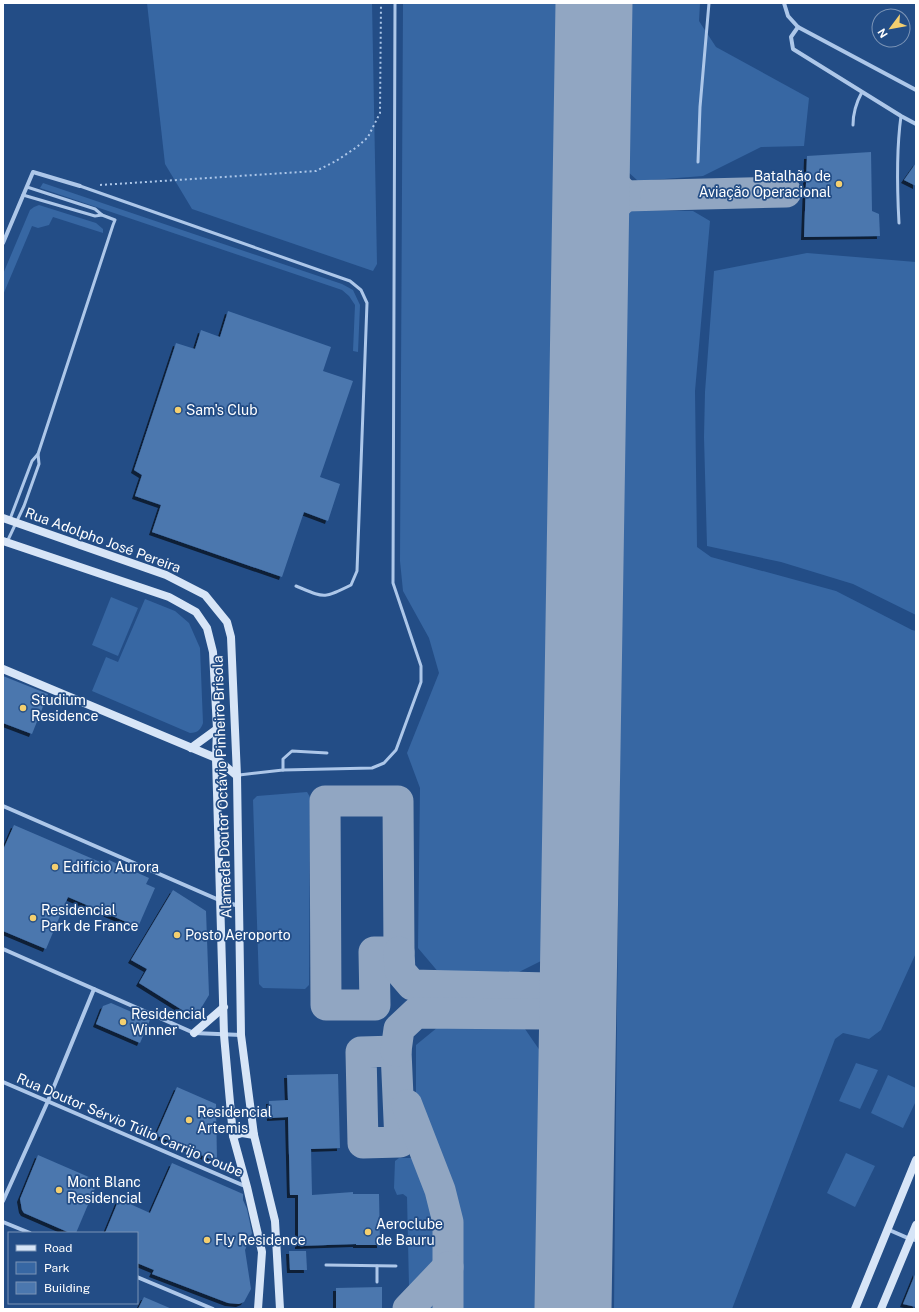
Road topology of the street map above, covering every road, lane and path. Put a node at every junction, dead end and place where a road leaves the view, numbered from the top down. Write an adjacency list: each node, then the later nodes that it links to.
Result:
1 (381, 3): 12 (path)
2 (395, 3): 28 (lane)
3 (709, 3): 11 (lane)
4 (784, 3): 5 (street)
5 (798, 27): 6 (street); 7 (street)
6 (916, 90)
7 (862, 92): 8 (street); 10 (lane)
8 (901, 116): 9 (street); 16 (lane)
9 (916, 124)
10 (853, 125)
11 (698, 162)
12 (80, 186): 13 (street); 21 (lane)
13 (27, 187): 14 (street); 15 (lane)
14 (23, 195): 15 (lane); 17 (street)
15 (102, 215): 18 (lane)
16 (899, 223)
17 (3, 243)
18 (38, 454): 19 (lane); 19 (lane)
19 (10, 520): 20 (lane); 22 (street, Rua Adolpho José Pereira)
20 (5, 541): 24 (street, Alameda Doutor Octávio Pinheiro Brisola)
21 (296, 586)
22 (227, 622): 29 (street, Alameda Doutor Octávio Pinheiro Brisola)
23 (3, 669): 25 (street)
24 (217, 729): 25 (street); 27 (street, Alameda Doutor Octávio Pinheiro Brisola)
25 (191, 748): 27 (street)
26 (327, 753): 28 (lane)
27 (216, 758): 29 (street); 31 (street, Alameda Doutor Octávio Pinheiro Brisola)
28 (283, 770): 29 (lane)
29 (237, 776): 32 (street, Alameda Doutor Octávio Pinheiro Brisola)
30 (3, 806): 31 (street)
31 (219, 900): 32 (street); 35 (street, Alameda Doutor Octávio Pinheiro Brisola)
32 (239, 906): 38 (street, Alameda Doutor Octávio Pinheiro Brisola)
33 (3, 949): 34 (street)
34 (94, 988): 36 (street); 40 (street)
35 (224, 1007): 36 (street); 37 (street, Alameda Doutor Octávio Pinheiro Brisola)
36 (194, 1033): 37 (street)
37 (224, 1035): 38 (street); 42 (street, Alameda Doutor Octávio Pinheiro Brisola)
38 (241, 1035): 41 (street, Alameda Doutor Octávio Pinheiro Brisola)
39 (3, 1082): 40 (street, Rua Doutor Sérvio Túlio Carrijo Coube)
40 (48, 1101): 44 (street, Rua Doutor Sérvio Túlio Carrijo Coube); 45 (street)
41 (254, 1135): 42 (street); 58 (street, Alameda Doutor Octávio Pinheiro Brisola)
42 (233, 1136): 44 (street, Alameda Doutor Octávio Pinheiro Brisola)
43 (916, 1160): 48 (street)
44 (247, 1187): 57 (street, Alameda Doutor Octávio Pinheiro Brisola)
45 (3, 1201)
46 (3, 1222): 49 (street)
47 (916, 1225): 50 (street)
48 (887, 1229): 50 (street); 59 (street)
49 (28, 1232)
50 (913, 1240): 60 (street)
51 (326, 1265): 52 (lane)
52 (377, 1266): 53 (lane); 55 (lane)
53 (396, 1266)
54 (138, 1277): 56 (street)
55 (377, 1282)
56 (213, 1309)
57 (258, 1309)
58 (280, 1309)
59 (855, 1309)
60 (881, 1309)

